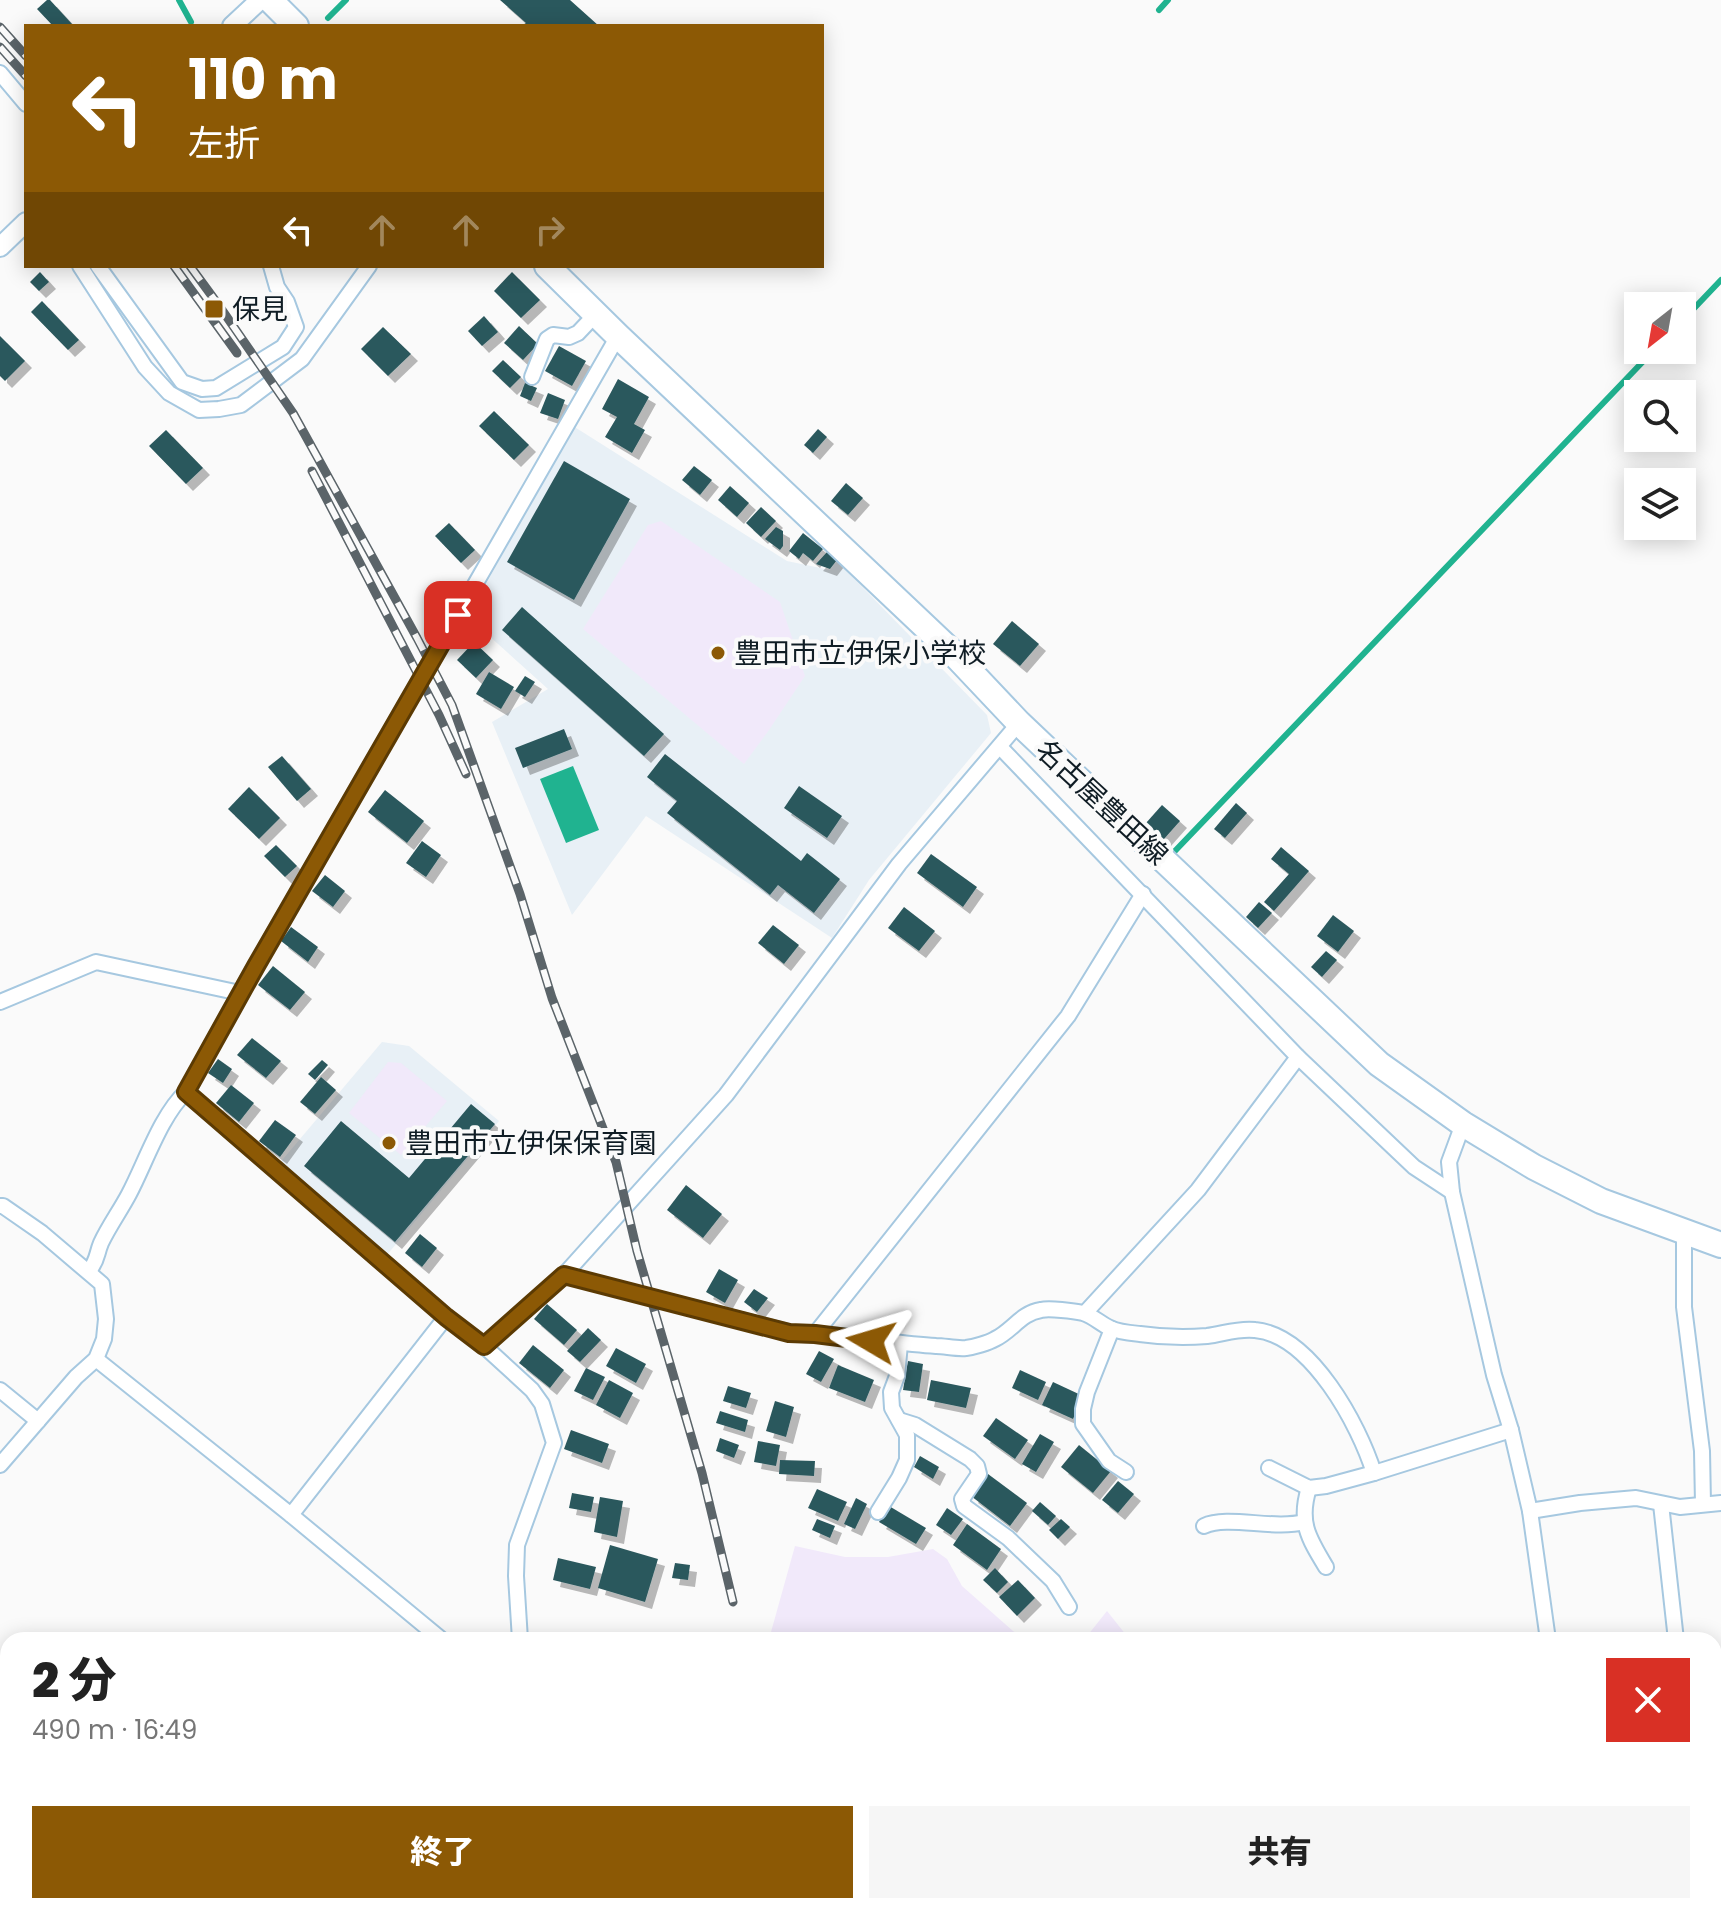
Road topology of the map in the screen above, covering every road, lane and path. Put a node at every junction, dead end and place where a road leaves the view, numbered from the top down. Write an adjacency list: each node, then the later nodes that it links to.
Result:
1 (260, 0): 3 (street)
2 (270, 0): 4 (main road)
3 (234, 24)
4 (294, 24)
5 (0, 73): 6 (street)
6 (24, 102)
7 (24, 224): 8 (street)
8 (0, 247)
9 (81, 268): 12 (street)
10 (99, 268): 11 (street)
11 (272, 268)
12 (368, 268)
13 (549, 268): 14 (main road, 名古屋豊田線)
14 (596, 314): 15 (main road, 名古屋豊田線); 16 (street)
15 (618, 336): 17 (main road, 名古屋豊田線); 20 (street)
16 (532, 377)
17 (1019, 723): 18 (street); 24 (main road, 名古屋豊田線)
18 (1000, 747): 19 (street); 30 (street)
19 (1143, 894): 22 (street); 34 (street)
20 (240, 993): 21 (street); 23 (street)
21 (0, 1002)
22 (1298, 1057): 25 (street); 31 (street)
23 (186, 1092): 29 (street); 32 (street)
24 (1463, 1124): 25 (street); 27 (main road, 名古屋豊田線)
25 (1452, 1192): 41 (street)
26 (0, 1206): 29 (street)
27 (1684, 1232): 28 (main road, 名古屋豊田線); 49 (street)
28 (1721, 1245)
29 (89, 1271): 37 (street)
30 (564, 1275): 34 (street); 36 (street)
31 (1085, 1313): 33 (street); 35 (street)
32 (446, 1317): 36 (street); 52 (street)
33 (1112, 1329): 44 (street); 45 (street)
34 (815, 1334): 35 (street)
35 (900, 1344): 39 (street)
36 (484, 1346): 58 (street)
37 (96, 1359): 40 (street); 52 (street)
38 (0, 1390): 40 (street)
39 (899, 1420): 51 (street); 56 (street)
40 (38, 1421): 42 (street)
41 (1511, 1430): 45 (street); 50 (street)
42 (0, 1465)
43 (1269, 1468): 46 (street)
44 (1126, 1472)
45 (1374, 1473): 46 (street)
46 (1309, 1488): 53 (street)
47 (1721, 1503): 49 (street)
48 (1661, 1504): 49 (street); 50 (street); 60 (street)
49 (1703, 1504)
50 (1530, 1511): 59 (street)
51 (878, 1512)
52 (291, 1515): 57 (street)
53 (1304, 1522): 54 (street); 55 (street)
54 (1204, 1526)
55 (1326, 1567)
56 (1069, 1607)
57 (432, 1632)
58 (520, 1632)
59 (1547, 1632)
60 (1675, 1632)

